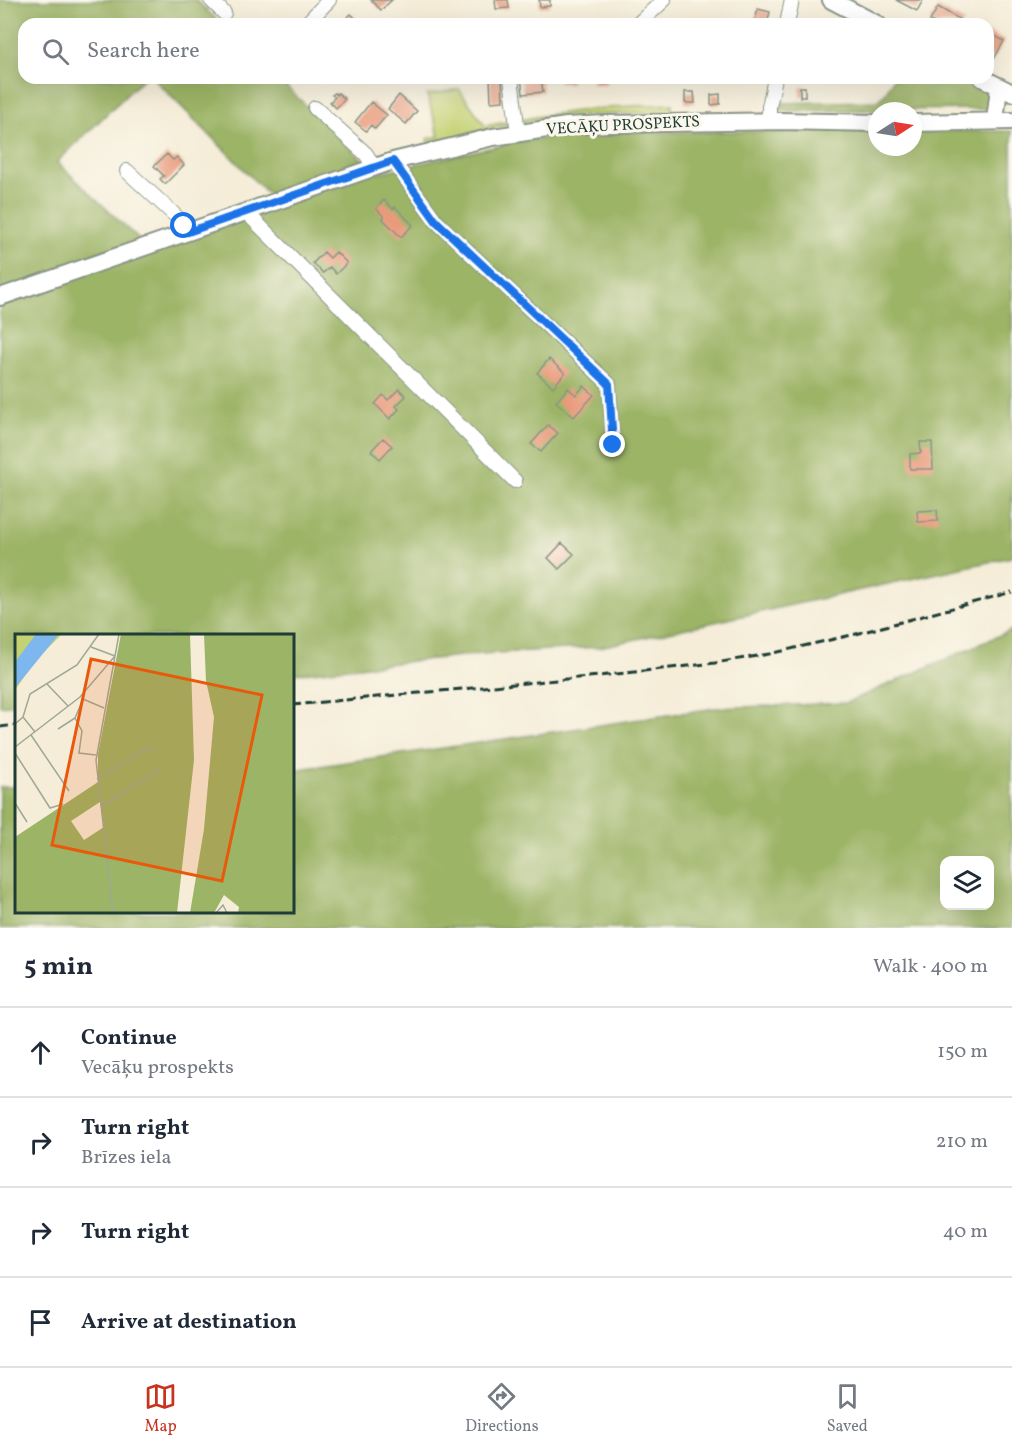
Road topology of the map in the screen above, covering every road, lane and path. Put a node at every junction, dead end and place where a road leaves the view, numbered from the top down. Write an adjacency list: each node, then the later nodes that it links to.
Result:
1 (211, 0): 7 (street)
2 (329, 0): 8 (street)
3 (664, 0): 9 (street)
4 (792, 0): 10 (street)
5 (831, 0): 6 (main road)
6 (848, 4): 11 (main road)
7 (224, 14)
8 (312, 18)
9 (644, 18)
10 (788, 18)
11 (868, 18)
12 (512, 84): 21 (street)
13 (774, 84): 17 (street)
14 (1005, 90): 18 (main road)
15 (315, 108): 23 (street)
16 (1012, 121): 18 (main road)
17 (769, 122): 19 (main road, VECĀĶU PROSPEKTS); 21 (main road, VECĀĶU PROSPEKTS)
18 (994, 122): 20 (main road)
19 (868, 123)
20 (922, 123)
21 (518, 133): 22 (main road, VECĀĶU PROSPEKTS)
22 (393, 161): 23 (main road, VECĀĶU PROSPEKTS); 28 (street)
23 (374, 167): 25 (main road, VECĀĶU PROSPEKTS)
24 (127, 171): 26 (street)
25 (246, 212): 26 (main road, VECĀĶU PROSPEKTS); 29 (street)
26 (188, 232): 27 (main road, VECĀĶU PROSPEKTS)
27 (0, 297)
28 (613, 445)
29 (515, 481)

